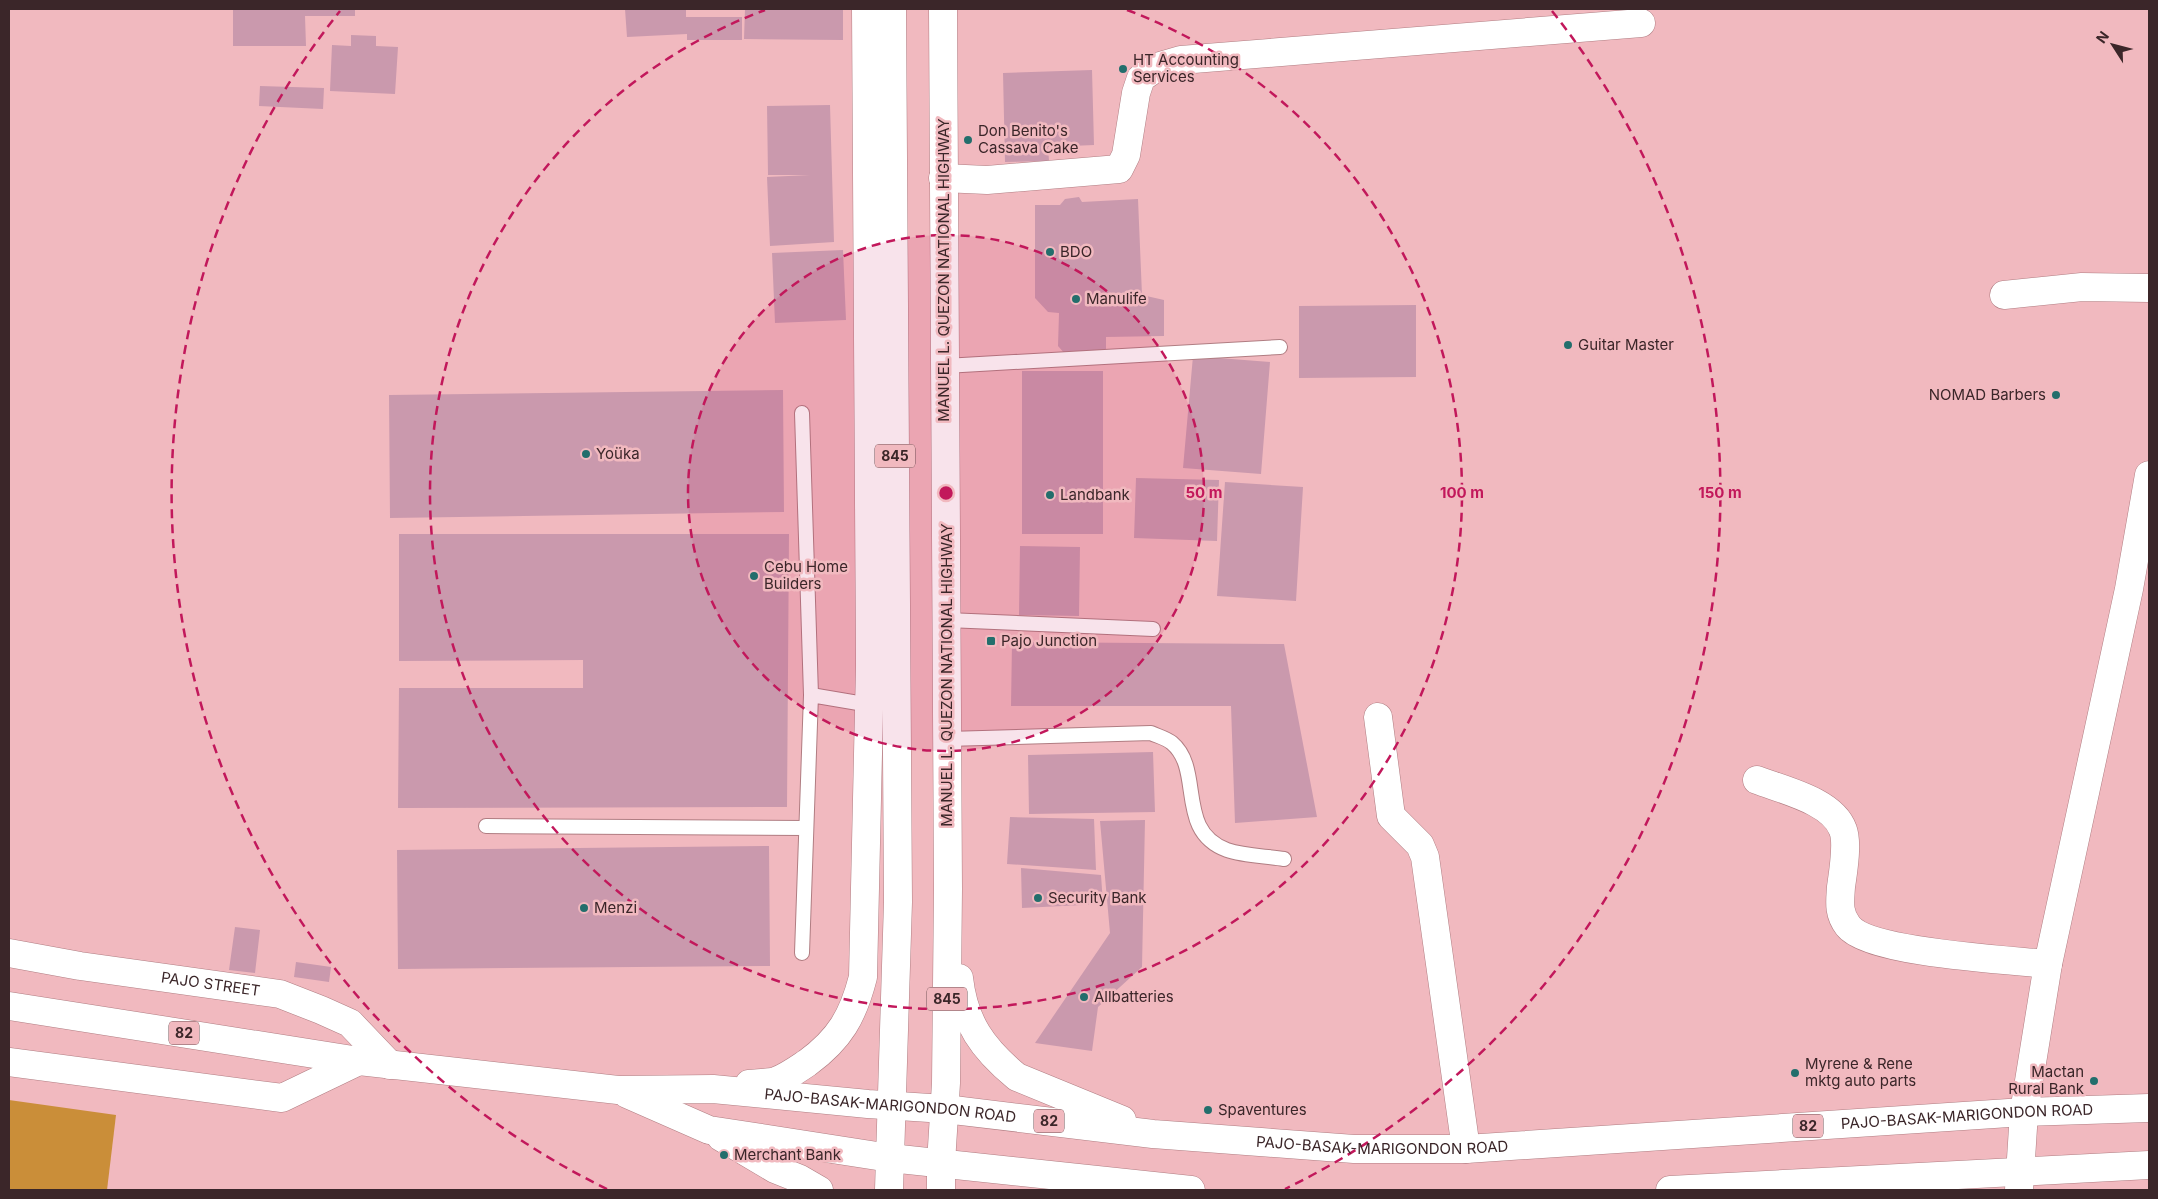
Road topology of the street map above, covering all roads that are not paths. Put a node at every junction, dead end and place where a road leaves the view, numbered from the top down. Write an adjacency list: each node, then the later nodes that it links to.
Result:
1 (866, 9): 15 (main road)
2 (892, 9): 32 (main road, 845)
3 (943, 9): 5 (main road, MANUEL L. QUEZON NATIONAL HIGHWAY / 845)
4 (1640, 23): 5 (main road)
5 (943, 178): 9 (main road, MANUEL L. QUEZON NATIONAL HIGHWAY / 845)
6 (2149, 288): 7 (main road)
7 (2004, 294)
8 (1280, 346): 9 (lane)
9 (945, 366): 12 (main road, MANUEL L. QUEZON NATIONAL HIGHWAY / 845)
10 (802, 413): 14 (lane)
11 (2149, 475): 25 (main road)
12 (947, 620): 13 (lane); 17 (main road, MANUEL L. QUEZON NATIONAL HIGHWAY / 845)
13 (1153, 629)
14 (811, 695): 15 (lane); 20 (lane)
15 (870, 705): 30 (main road)
16 (1378, 717): 38 (main road)
17 (947, 739): 21 (lane); 22 (main road, MANUEL L. QUEZON NATIONAL HIGHWAY / 845)
18 (1757, 780): 25 (main road)
19 (486, 826): 20 (lane)
20 (806, 828): 24 (lane)
21 (1284, 859)
22 (948, 889): 34 (main road, MANUEL L. QUEZON NATIONAL HIGHWAY / 845); 37 (main road)
23 (9, 953): 29 (main road, PAJO STREET)
24 (802, 953)
25 (2048, 964): 35 (main road)
26 (9, 1006): 27 (main road, 82)
27 (359, 1061): 28 (main road); 29 (main road, PAJO-BASAK-MARIGONDON ROAD / 82)
28 (9, 1062)
29 (390, 1065): 31 (main road, PAJO-BASAK-MARIGONDON ROAD / 82)
30 (713, 1089): 31 (main road, PAJO-BASAK-MARIGONDON ROAD / 82); 32 (main road, PAJO-BASAK-MARIGONDON ROAD / 82)
31 (618, 1090): 36 (main road, PAJO-BASAK-MARIGONDON ROAD / 82)
32 (892, 1106): 34 (main road, PAJO-BASAK-MARIGONDON ROAD / 82); 39 (main road, 845)
33 (2149, 1108): 35 (main road, PAJO-BASAK-MARIGONDON ROAD / 82)
34 (944, 1109): 37 (main road, PAJO-BASAK-MARIGONDON ROAD / 82); 40 (main road, MANUEL L. QUEZON NATIONAL HIGHWAY / 845)
35 (2024, 1112): 38 (main road, PAJO-BASAK-MARIGONDON ROAD / 82); 43 (main road)
36 (709, 1130): 39 (main road, PAJO-BASAK-MARIGONDON ROAD / 82); 44 (main road)
37 (1153, 1134): 38 (main road, PAJO-BASAK-MARIGONDON ROAD / 82)
38 (1466, 1149)
39 (890, 1158): 40 (main road, PAJO-BASAK-MARIGONDON ROAD / 82); 45 (main road, 845)
40 (941, 1163): 42 (main road, PAJO-BASAK-MARIGONDON ROAD / 82); 46 (main road, MANUEL L. QUEZON NATIONAL HIGHWAY / 845)
41 (2149, 1165): 43 (main road)
42 (1100, 1179): 47 (main road); 48 (main road, PAJO-BASAK-MARIGONDON ROAD / 82)
43 (2020, 1181): 49 (main road)
44 (819, 1190)
45 (889, 1190)
46 (941, 1190)
47 (1068, 1190)
48 (1191, 1190)
49 (1670, 1190)

